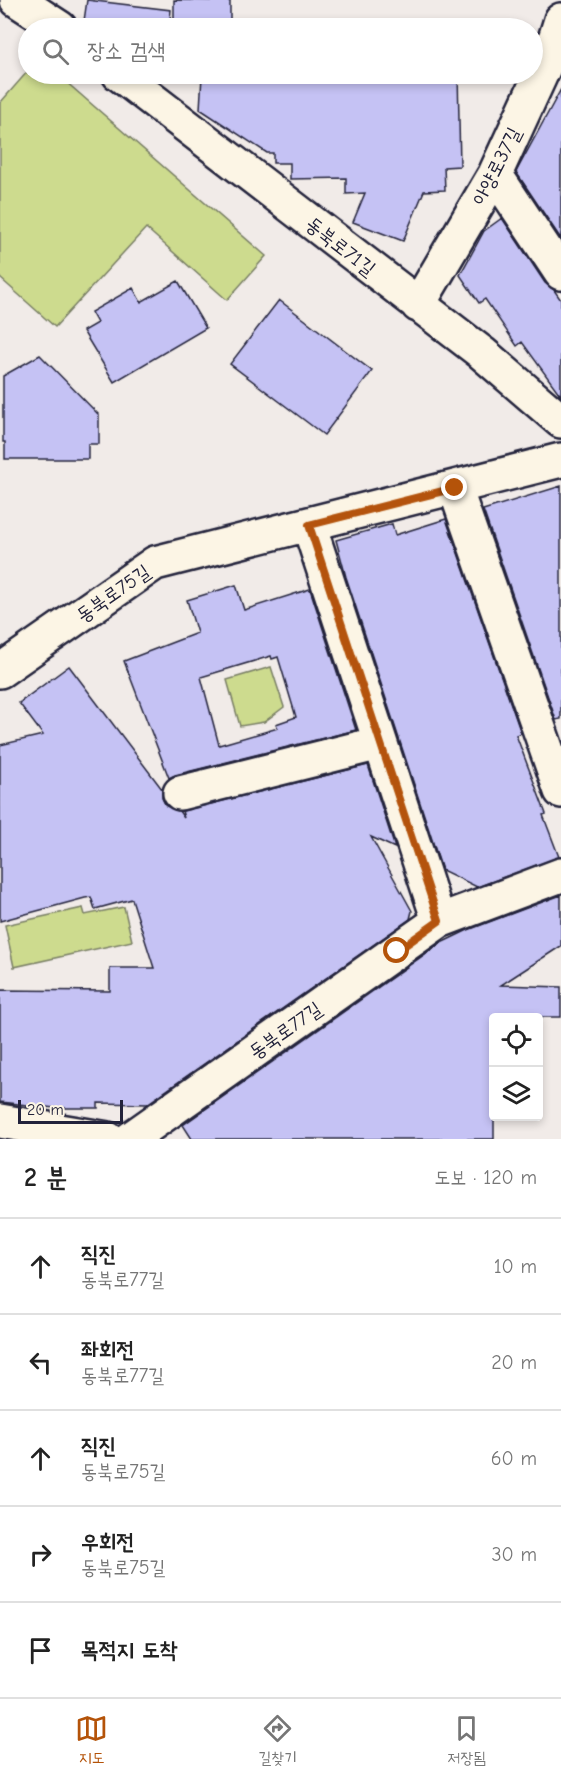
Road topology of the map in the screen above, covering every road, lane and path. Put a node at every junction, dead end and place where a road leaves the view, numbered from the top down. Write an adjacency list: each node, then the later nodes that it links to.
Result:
1 (17, 0): 2 (street)
2 (45, 18)
3 (561, 20): 4 (street, 아양로37길)
4 (543, 69)
5 (131, 84): 9 (street, 동북로71길)
6 (536, 84): 7 (street, 아양로37길)
7 (495, 174): 8 (street); 9 (street, 아양로37길)
8 (561, 273)
9 (418, 305): 10 (street, 동북로71길)
10 (561, 421)
11 (561, 460): 12 (street, 동북로75길)
12 (455, 488): 13 (street, 동북로75길); 16 (street)
13 (309, 525): 14 (street, 동북로75길); 15 (street)
14 (0, 671)
15 (380, 743): 18 (street); 20 (street)
16 (554, 744): 17 (street)
17 (561, 790)
18 (180, 793)
19 (561, 875): 20 (street, 동북로77길)
20 (439, 921): 23 (street, 동북로77길)
21 (0, 1121): 22 (street)
22 (108, 1139)
23 (130, 1139)

